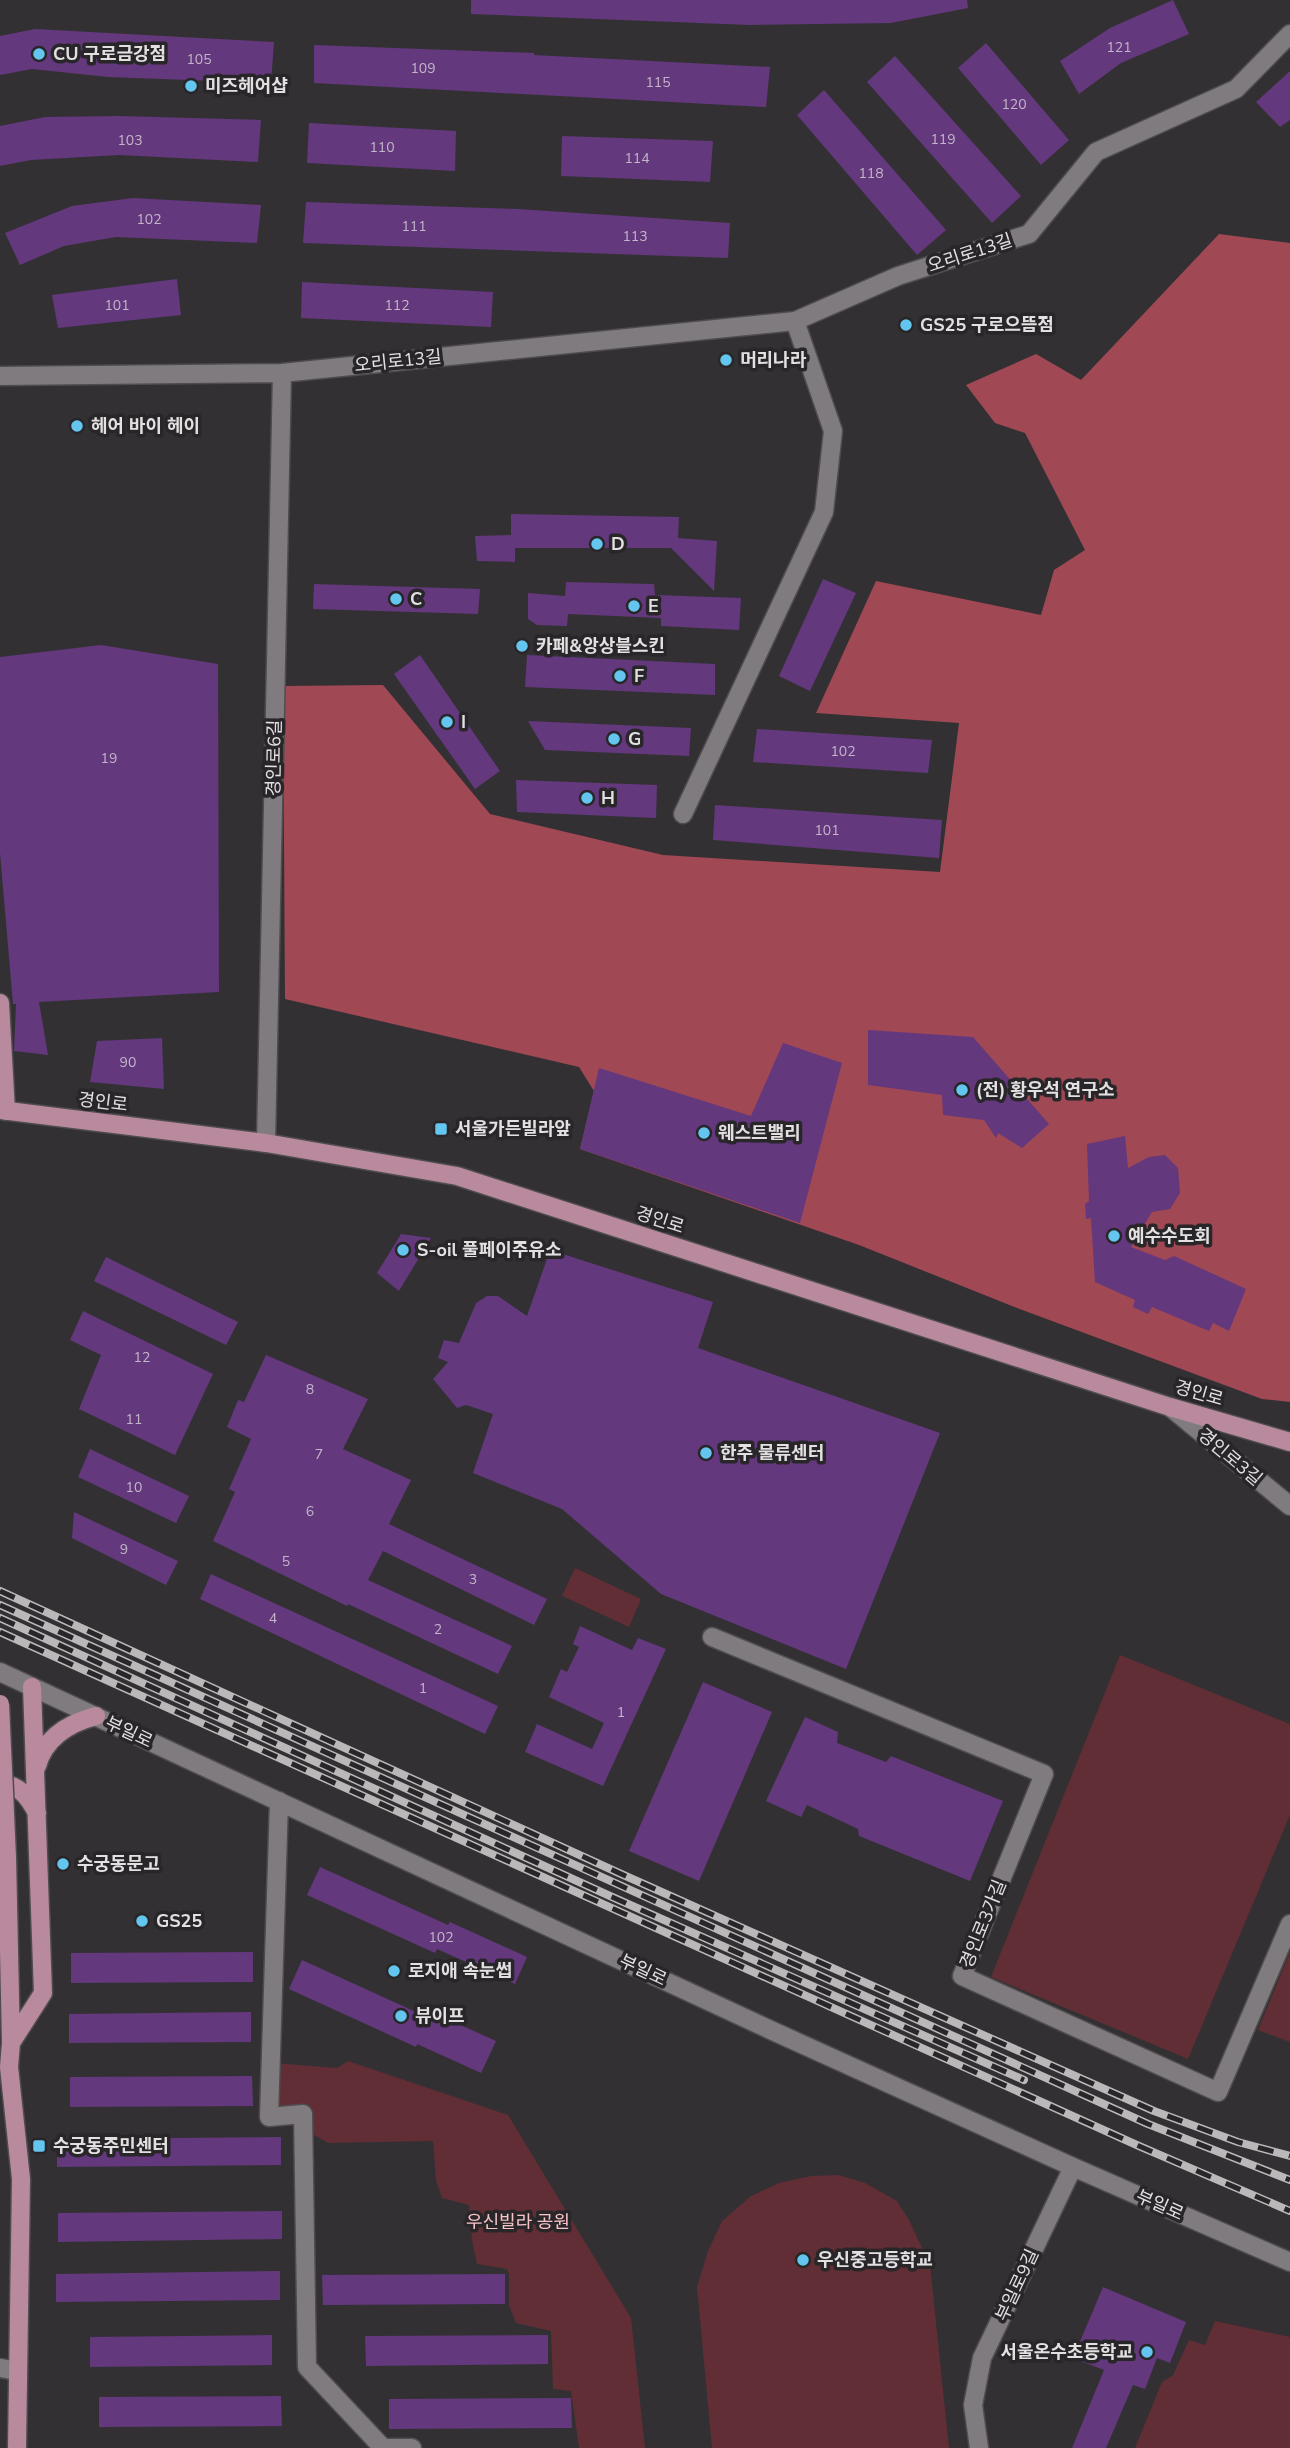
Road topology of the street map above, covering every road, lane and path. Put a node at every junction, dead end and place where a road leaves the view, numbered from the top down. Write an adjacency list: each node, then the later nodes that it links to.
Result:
1 (1290, 34): 2 (street, 오리로13길)
2 (795, 321): 3 (street, 오리로13길); 5 (street)
3 (282, 373): 4 (street, 오리로13길); 8 (street, 경인로6길)
4 (0, 376)
5 (683, 814)
6 (0, 1003): 7 (main road)
7 (3, 1110): 8 (main road, 경인로)
8 (266, 1143): 9 (main road, 경인로)
9 (1170, 1407): 10 (main road, 경인로); 11 (street, 경인로3길)
10 (1290, 1442)
11 (1290, 1506)
12 (712, 1637): 21 (street, 경인로3가길)
13 (0, 1672): 14 (street, 부일로)
14 (32, 1686): 16 (street, 부일로); 17 (main road)
15 (0, 1704): 23 (main road, bridge)
16 (96, 1716): 17 (main road); 19 (street, 부일로)
17 (35, 1772): 20 (main road)
18 (0, 1784): 20 (main road)
19 (279, 1801): 25 (street, 부일로); 29 (street)
20 (37, 1813): 23 (main road)
21 (1290, 1924)
22 (0, 2025): 23 (main road)
23 (11, 2043): 24 (main road)
24 (4, 2067): 27 (main road)
25 (1073, 2167): 26 (street, 부일로); 31 (street, 부일로9길)
26 (1290, 2262)
27 (9, 2369): 28 (main road)
28 (17, 2448)
29 (383, 2448): 30 (street)
30 (412, 2448)
31 (979, 2448)

